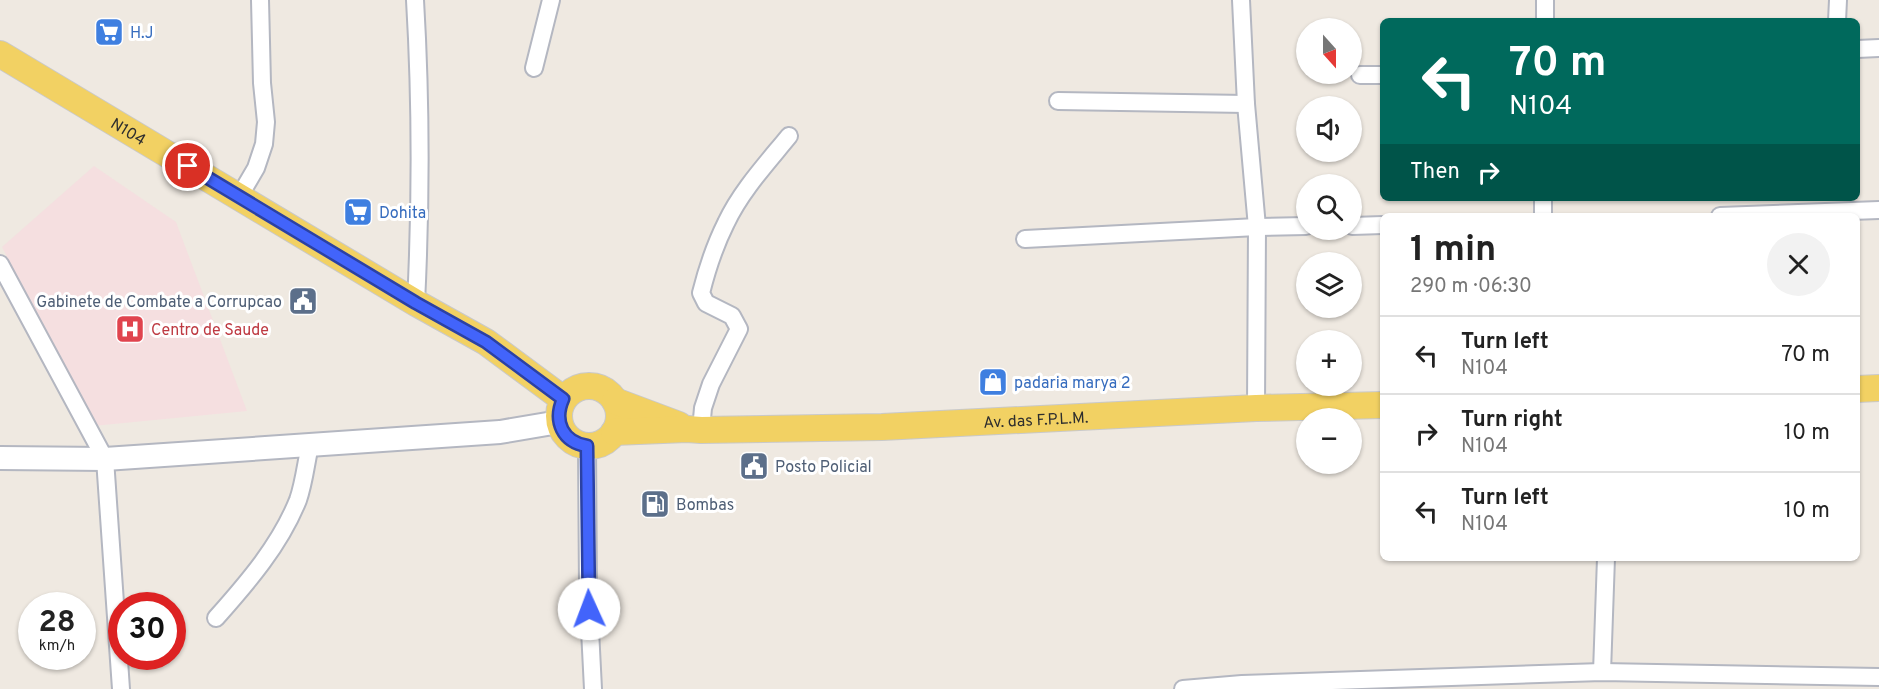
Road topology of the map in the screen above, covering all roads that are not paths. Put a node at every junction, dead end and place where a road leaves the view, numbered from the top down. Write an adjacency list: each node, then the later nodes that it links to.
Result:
1 (260, 0): 18 (street)
2 (416, 0): 28 (street)
3 (551, 0): 12 (street)
4 (1241, 0): 16 (street)
5 (1545, 0): 7 (street)
6 (1838, 0): 8 (street)
7 (1545, 18)
8 (1837, 18)
9 (1879, 48): 10 (street)
10 (1860, 49)
11 (0, 54): 18 (main road, N104 / N104)
12 (534, 68)
13 (1362, 75): 14 (street)
14 (1380, 75)
15 (1058, 101): 16 (street)
16 (1246, 104): 25 (street)
17 (789, 136): 35 (street)
18 (239, 197): 28 (main road, N104 / N104)
19 (1830, 208): 20 (street); 21 (street)
20 (1879, 210)
21 (1761, 213)
22 (1380, 225): 24 (street)
23 (1296, 226): 25 (street)
24 (1362, 226)
25 (1257, 227): 26 (street); 33 (street)
26 (1024, 239)
27 (0, 264): 40 (street)
28 (416, 303): 34 (main road, N104 / N104)
29 (1879, 388): 30 (main road)
30 (1860, 389)
31 (615, 401): 34 (main road); 35 (main road, Av. das F.P.L.M.); 36 (main road)
32 (1380, 405): 33 (main road, Av. das F.P.L.M.)
33 (1256, 408): 35 (main road, Av. das F.P.L.M.)
34 (561, 411): 37 (main road); 38 (main road, N104 / N104)
35 (694, 430): 36 (main road, Av. das F.P.L.M.)
36 (614, 432): 38 (main road)
37 (310, 445): 40 (main road); 42 (street)
38 (587, 446): 48 (street)
39 (0, 458): 40 (main road)
40 (105, 459): 47 (street)
41 (1606, 561): 43 (street)
42 (216, 618)
43 (1602, 672): 45 (street); 46 (street)
44 (1879, 677): 46 (street)
45 (1549, 682): 49 (street)
46 (1843, 682)
47 (121, 689)
48 (593, 689)
49 (1183, 689)

